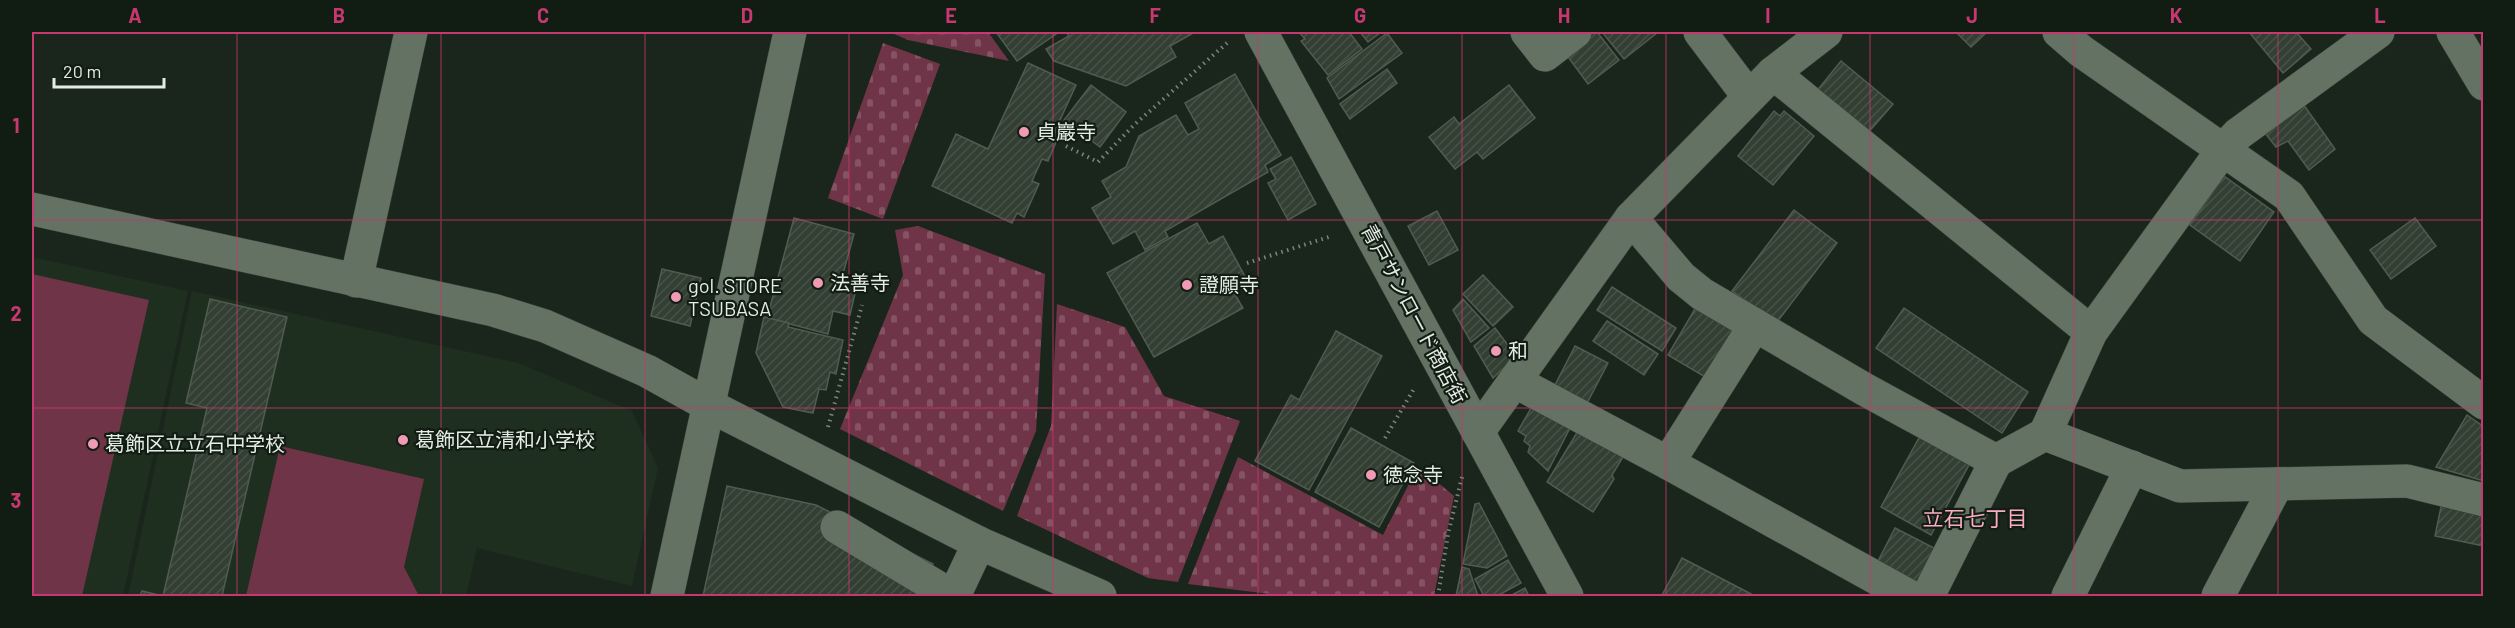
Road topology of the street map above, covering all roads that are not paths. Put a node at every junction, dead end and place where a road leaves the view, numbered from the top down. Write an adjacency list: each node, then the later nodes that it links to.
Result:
1 (411, 32): 17 (street)
2 (790, 32): 22 (street)
3 (1527, 32): 4 (street)
4 (1575, 32)
5 (1700, 32): 13 (street)
6 (1826, 32): 11 (street)
7 (2059, 32): 14 (street)
8 (2378, 32): 14 (street)
9 (2453, 32): 12 (street)
10 (1248, 34): 23 (street, 青戸サンロード商店街)
11 (1773, 73): 13 (street); 19 (street)
12 (2484, 84)
13 (1749, 97): 16 (street)
14 (2222, 151): 19 (street); 21 (street)
15 (32, 209): 17 (street)
16 (1631, 218): 18 (street); 20 (street)
17 (356, 282): 22 (street)
18 (1755, 325): 25 (street); 26 (street)
19 (2091, 332): 24 (street)
20 (1516, 382): 23 (street); 26 (street)
21 (2484, 403)
22 (710, 406): 31 (street); 33 (street)
23 (1478, 432): 35 (street, 青戸サンロード商店街)
24 (2045, 434): 25 (street); 27 (street)
25 (1996, 461): 37 (street)
26 (1668, 463): 36 (street)
27 (2132, 467): 28 (street); 38 (street)
28 (2277, 484): 29 (street); 39 (street)
29 (2484, 500)
30 (837, 527): 34 (street)
31 (980, 543): 32 (street); 34 (street)
32 (1086, 594)
33 (667, 597)
34 (953, 597)
35 (1567, 597)
36 (1908, 597)
37 (1928, 597)
38 (2068, 597)
39 (2218, 597)

